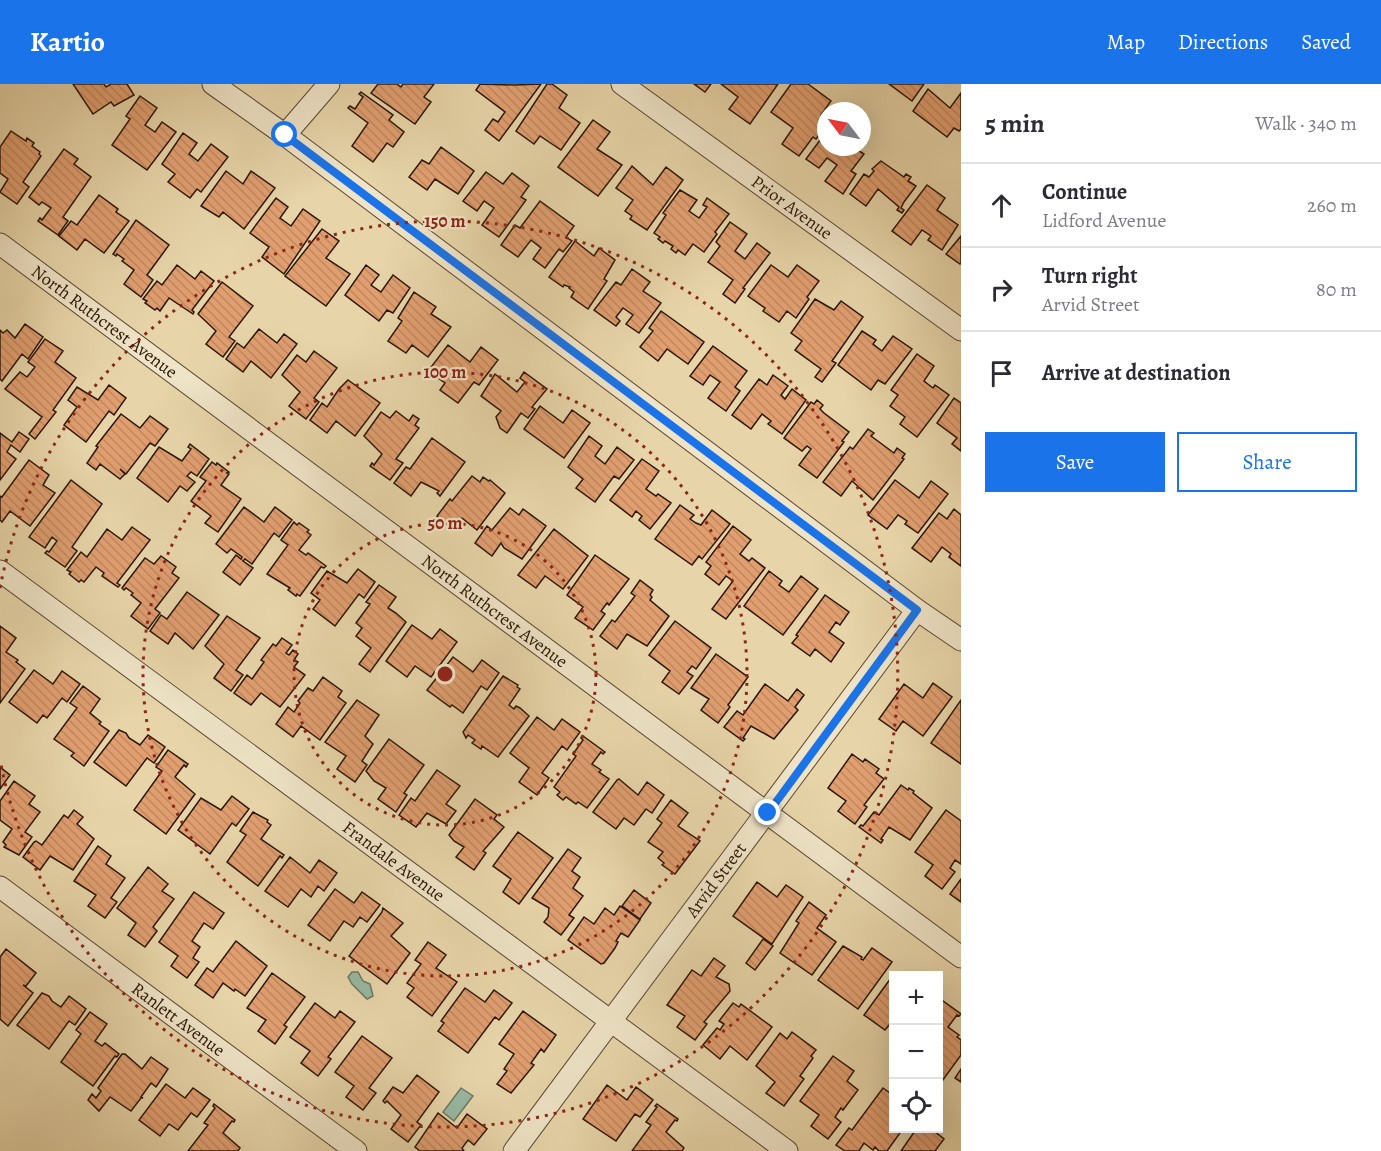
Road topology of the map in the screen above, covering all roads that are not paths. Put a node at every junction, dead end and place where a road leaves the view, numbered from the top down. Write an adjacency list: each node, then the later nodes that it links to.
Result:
1 (213, 84): 4 (street)
2 (330, 84): 4 (street)
3 (622, 84): 6 (street, Prior Avenue)
4 (285, 135): 8 (street)
5 (0, 244): 10 (street, North Ruthcrest Avenue)
6 (961, 330)
7 (0, 571): 13 (street, Frandale Avenue)
8 (917, 610): 9 (street); 10 (street, Arvid Street)
9 (961, 640)
10 (768, 813): 12 (street, North Ruthcrest Avenue); 13 (street, Arvid Street)
11 (0, 887): 14 (street, Ranlett Avenue)
12 (961, 957)
13 (611, 1022): 15 (street, Arvid Street); 16 (street, Frandale Avenue)
14 (356, 1151)
15 (514, 1151)
16 (786, 1151)

